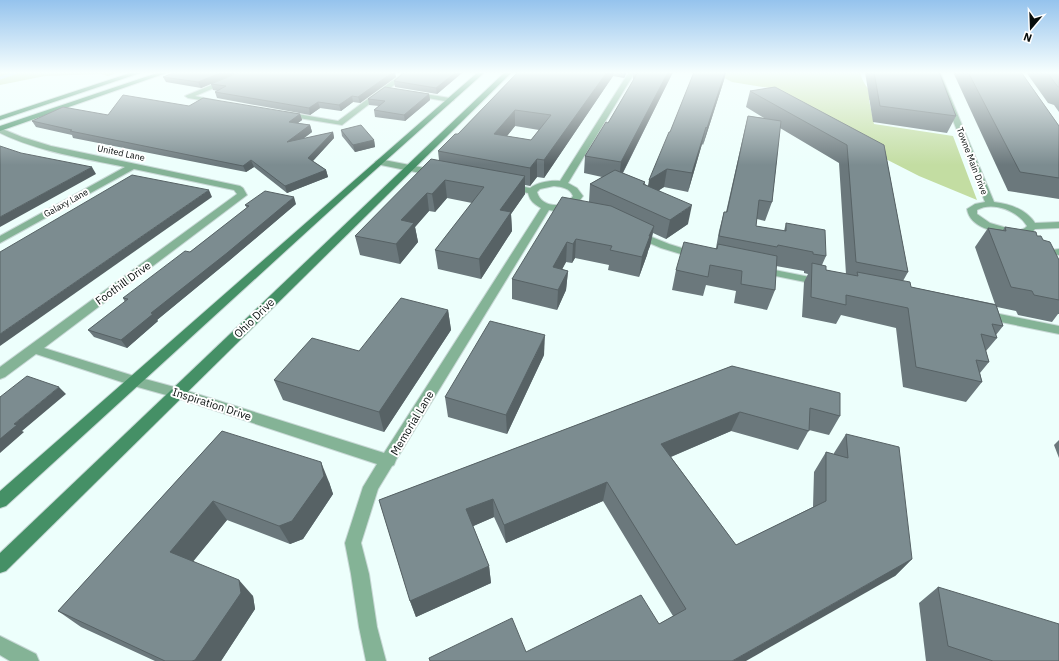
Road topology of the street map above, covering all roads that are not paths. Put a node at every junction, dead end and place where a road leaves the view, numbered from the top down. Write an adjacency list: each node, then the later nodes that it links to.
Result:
1 (46, 103): 11 (main road)
2 (77, 103): 12 (main road)
3 (221, 103): 9 (street)
4 (366, 103): 10 (street)
5 (447, 103): 13 (main road)
6 (469, 103): 15 (main road, Ohio Drive)
7 (613, 103): 17 (street)
8 (949, 103): 21 (street, Towne Main Drive)
9 (226, 104)
10 (278, 113)
11 (0, 118)
12 (0, 129): 14 (street, United Lane)
13 (379, 162): 15 (street); 36 (main road)
14 (132, 166): 19 (street, United Lane); 27 (street, Galaxy Lane)
15 (408, 168): 16 (street); 37 (main road, Ohio Drive)
16 (447, 175)
17 (563, 184): 20 (street); 22 (street)
18 (504, 186): 20 (street)
19 (240, 190): 34 (street, Foothill Drive)
20 (532, 191): 22 (street)
21 (991, 204): 24 (street); 26 (street)
22 (547, 206): 38 (street, Memorial Lane)
23 (1059, 225): 24 (street)
24 (1032, 226): 26 (street)
25 (627, 230): 29 (street)
26 (1021, 232): 28 (street)
27 (0, 240)
28 (1034, 240)
29 (706, 258)
30 (749, 268): 31 (street)
31 (827, 283)
32 (974, 313): 33 (street)
33 (1059, 330)
34 (34, 349): 35 (street, Foothill Drive); 36 (street, Inspiration Drive)
35 (0, 374)
36 (134, 381): 37 (street, Inspiration Drive); 39 (main road)
37 (178, 393): 38 (street, Inspiration Drive); 40 (main road, Ohio Drive)
38 (389, 461): 43 (street, Memorial Lane)
39 (3, 500)
40 (0, 565)
41 (0, 646): 42 (street)
42 (29, 661)
43 (376, 661)

